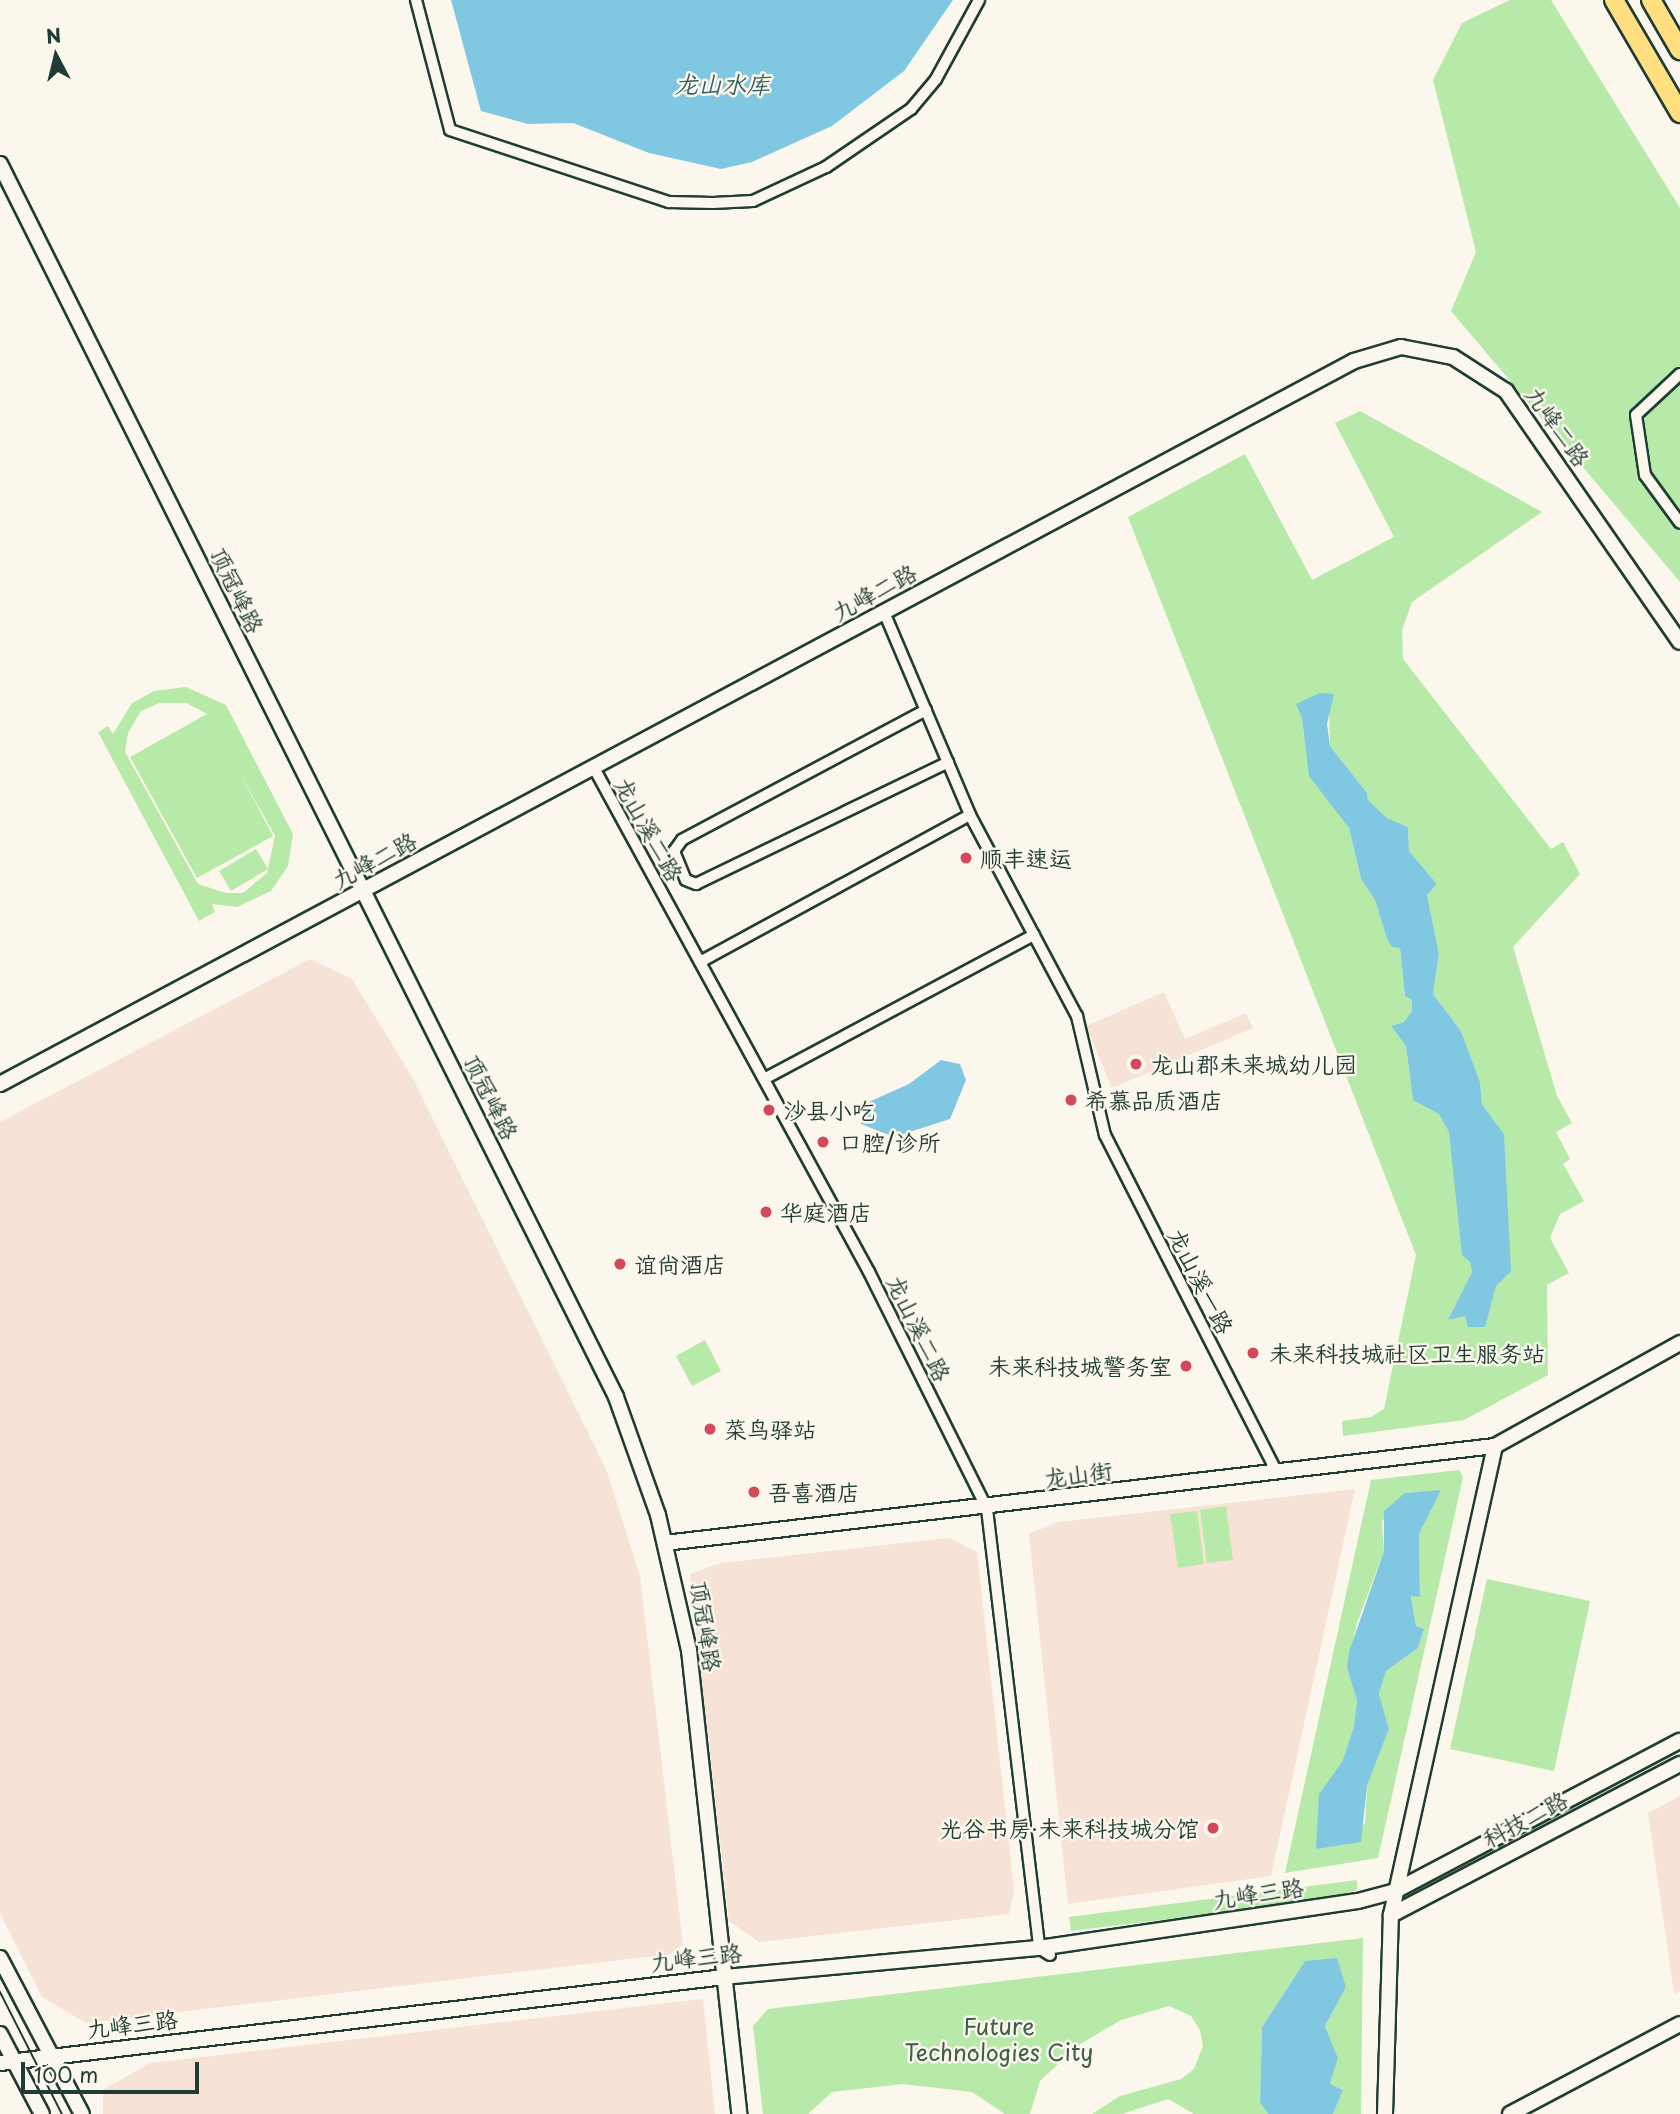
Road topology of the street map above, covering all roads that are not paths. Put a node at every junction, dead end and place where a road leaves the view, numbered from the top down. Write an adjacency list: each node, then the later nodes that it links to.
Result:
1 (416, 0): 2 (street)
2 (979, 0)
3 (1614, 0): 6 (highway)
4 (1651, 0): 5 (highway)
5 (1680, 50)
6 (1680, 113)
7 (0, 164): 16 (street, 顶冠峰路)
8 (1680, 374): 9 (street)
9 (1680, 523)
10 (884, 612): 11 (street, 九峰二路); 12 (street, 龙山溪一路); 14 (street, 九峰二路)
11 (1680, 642)
12 (926, 710): 13 (street, 龙山溪一路); 13 (street)
13 (948, 762): 15 (street, 龙山溪一路)
14 (594, 768): 16 (street, 九峰二路); 18 (street, 龙山溪二路)
15 (970, 815): 17 (street, 龙山溪一路); 18 (street)
16 (362, 892): 20 (street, 九峰二路); 25 (street, 顶冠峰路)
17 (1034, 935): 19 (street); 23 (street, 龙山溪一路)
18 (700, 961): 19 (street, 龙山溪二路)
19 (764, 1079): 24 (street, 龙山溪二路)
20 (0, 1084)
21 (1680, 1343): 22 (street)
22 (1495, 1446): 23 (street, 龙山街); 28 (street)
23 (1277, 1472): 24 (street, 龙山街)
24 (987, 1509): 25 (street, 龙山街); 30 (street, 龙山溪二路)
25 (665, 1542): 32 (street, 顶冠峰路)
26 (1680, 1741): 28 (street, 科技二路)
27 (1680, 1764): 29 (street, 科技二路)
28 (1395, 1891): 29 (street); 30 (street, 九峰三路)
29 (1391, 1914): 40 (street)
30 (1044, 1951): 32 (street, 九峰三路)
31 (0, 1958): 35 (street)
32 (724, 1977): 35 (street, 九峰三路); 39 (street, 顶冠峰路)
33 (1680, 2024): 41 (street)
34 (0, 2034): 36 (street)
35 (51, 2057): 36 (street, 九峰三路); 38 (street)
36 (7, 2062): 37 (street)
37 (42, 2114)
38 (82, 2114)
39 (739, 2114)
40 (1385, 2114)
41 (1510, 2114)

